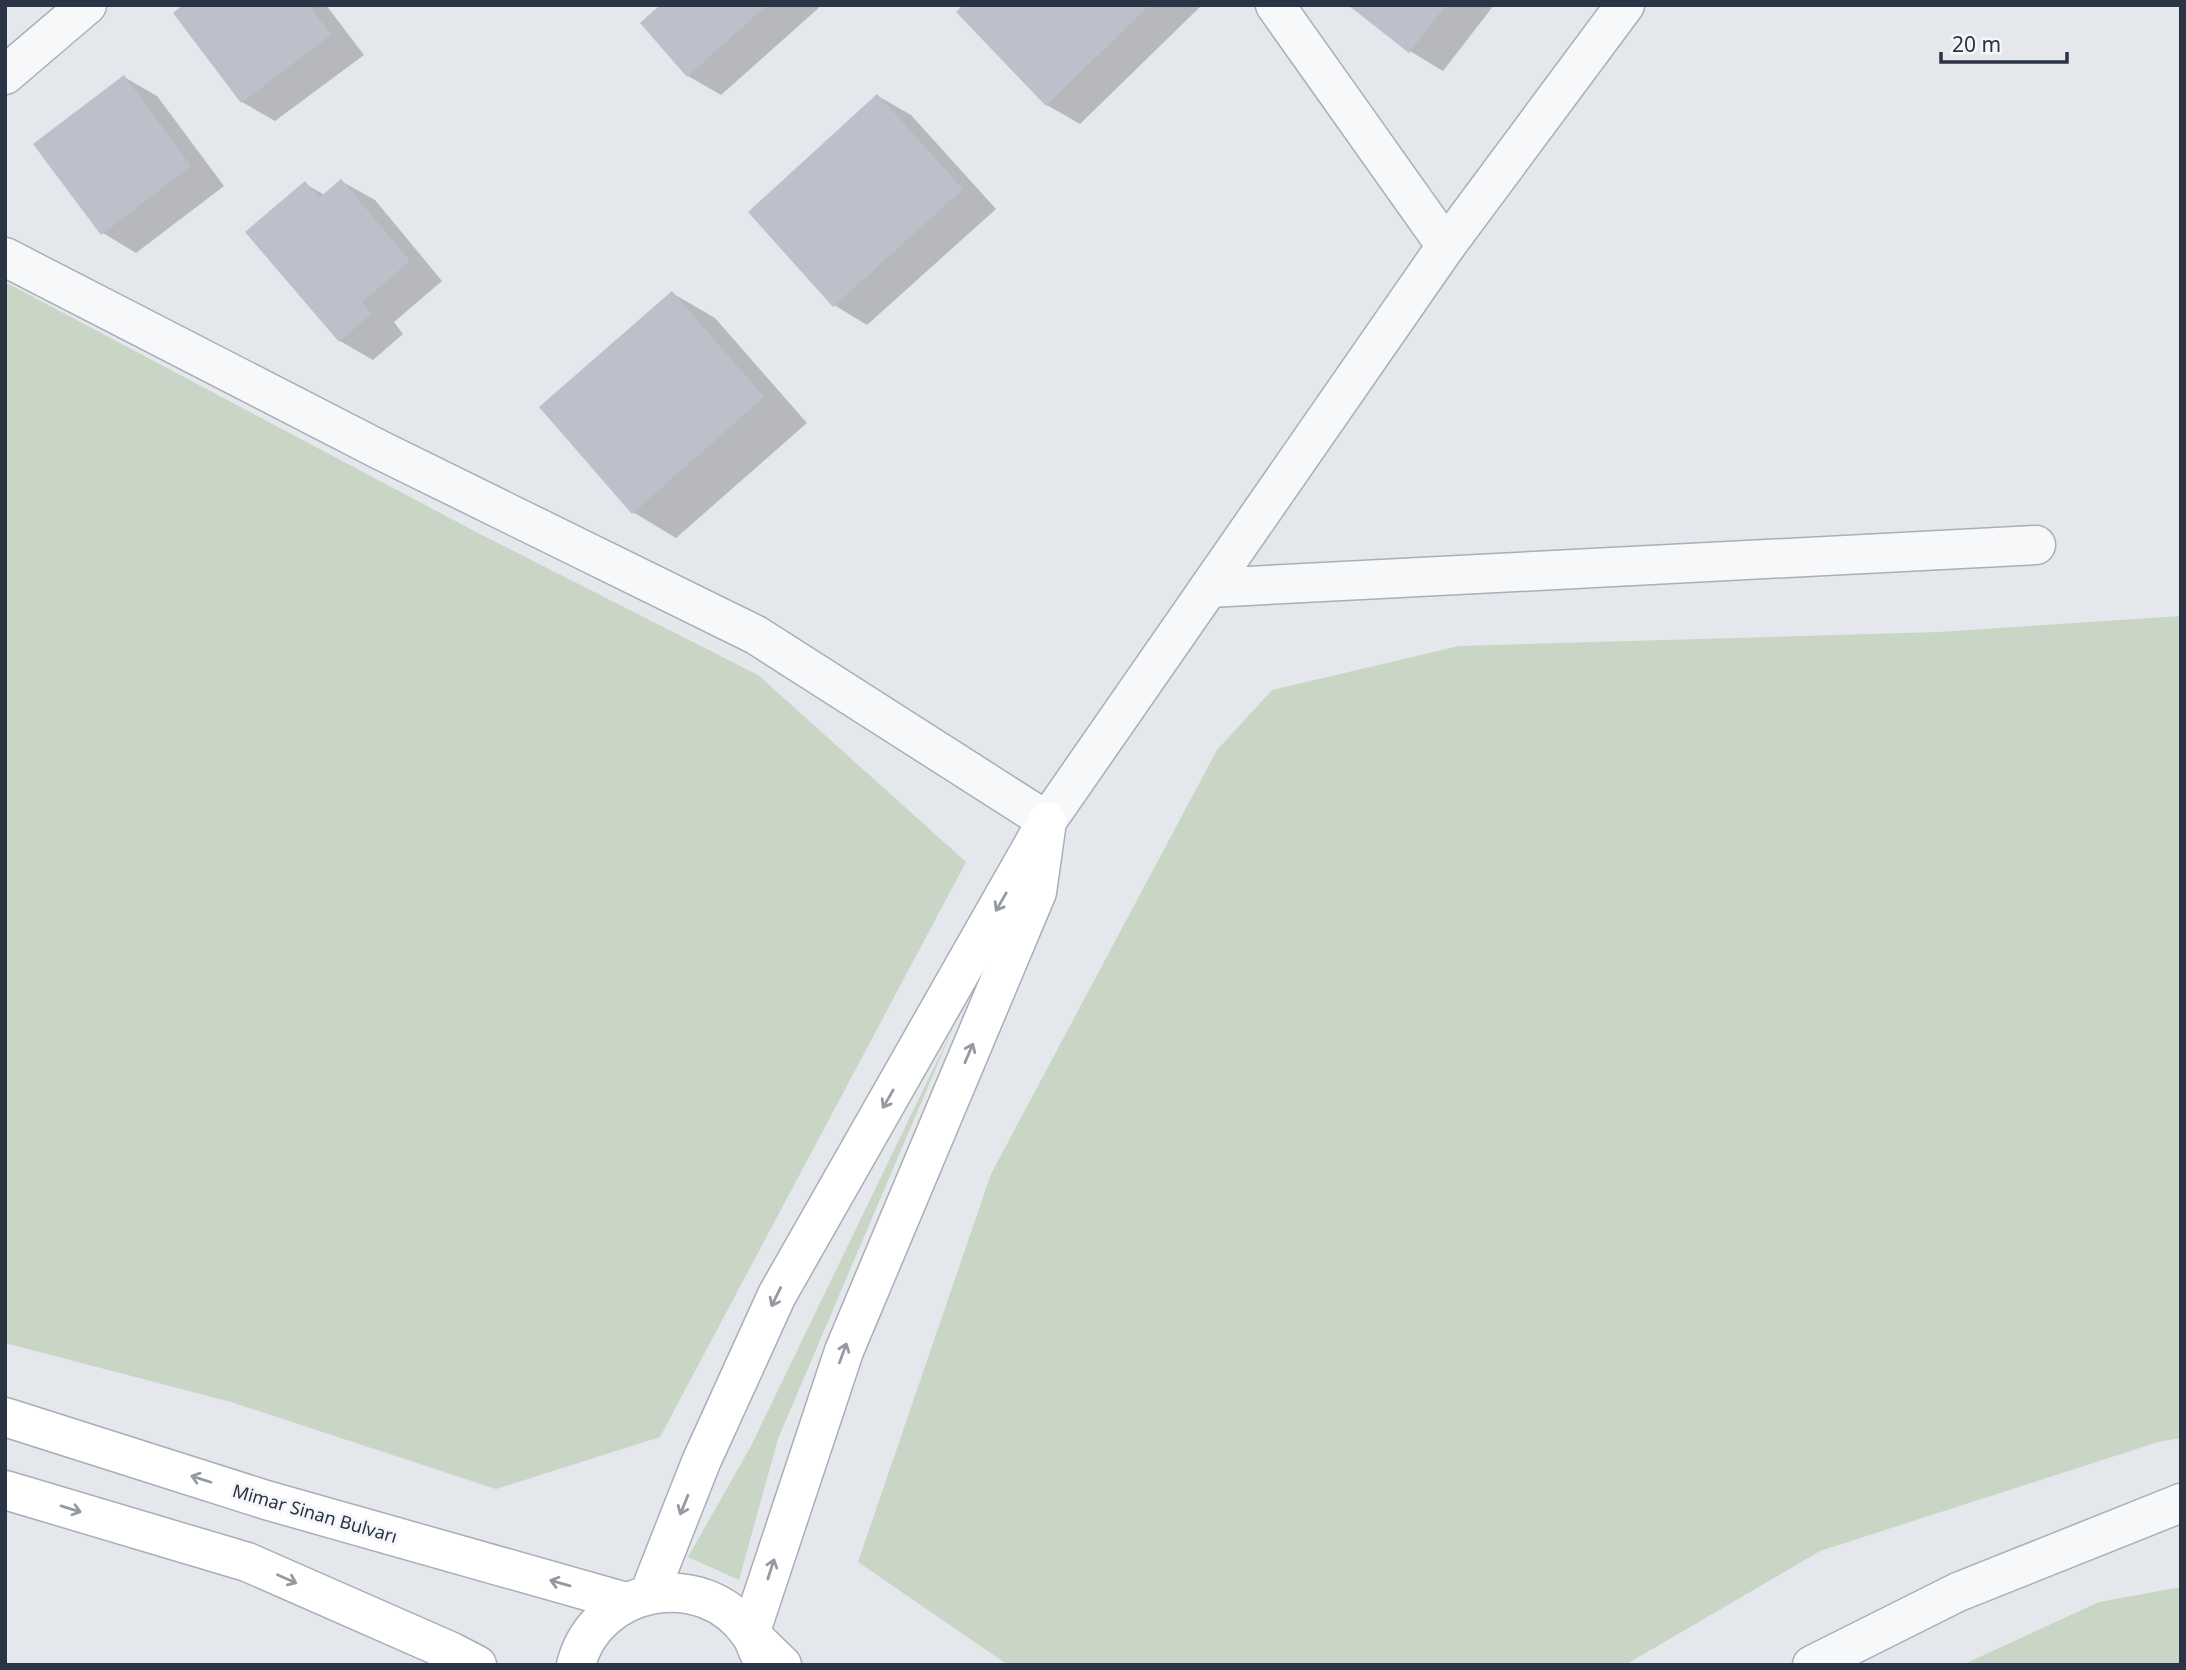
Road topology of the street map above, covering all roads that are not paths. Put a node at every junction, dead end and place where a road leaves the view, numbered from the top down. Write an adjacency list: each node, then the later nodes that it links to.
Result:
1 (87, 5): 4 (street)
2 (1275, 5): 5 (street)
3 (1626, 5): 5 (street)
4 (9, 64)
5 (1446, 246): 8 (street)
6 (5, 257): 9 (street)
7 (2036, 545): 8 (street)
8 (1209, 588): 9 (street)
9 (1047, 821): 13 (main road, one-way to 13); 14 (main road, one-way to 9)
10 (5, 1416): 13 (main road, Mimar Sinan Bulvarı, one-way to 10)
11 (5, 1490): 15 (main road, one-way to 15)
12 (2181, 1503): 18 (street)
13 (638, 1598): 14 (main road, Mimar Sinan Bulvarı); 16 (main road)
14 (757, 1649): 17 (main road, Mimar Sinan Bulvarı)
15 (477, 1665)
16 (576, 1665)
17 (782, 1665)
18 (1812, 1665)

